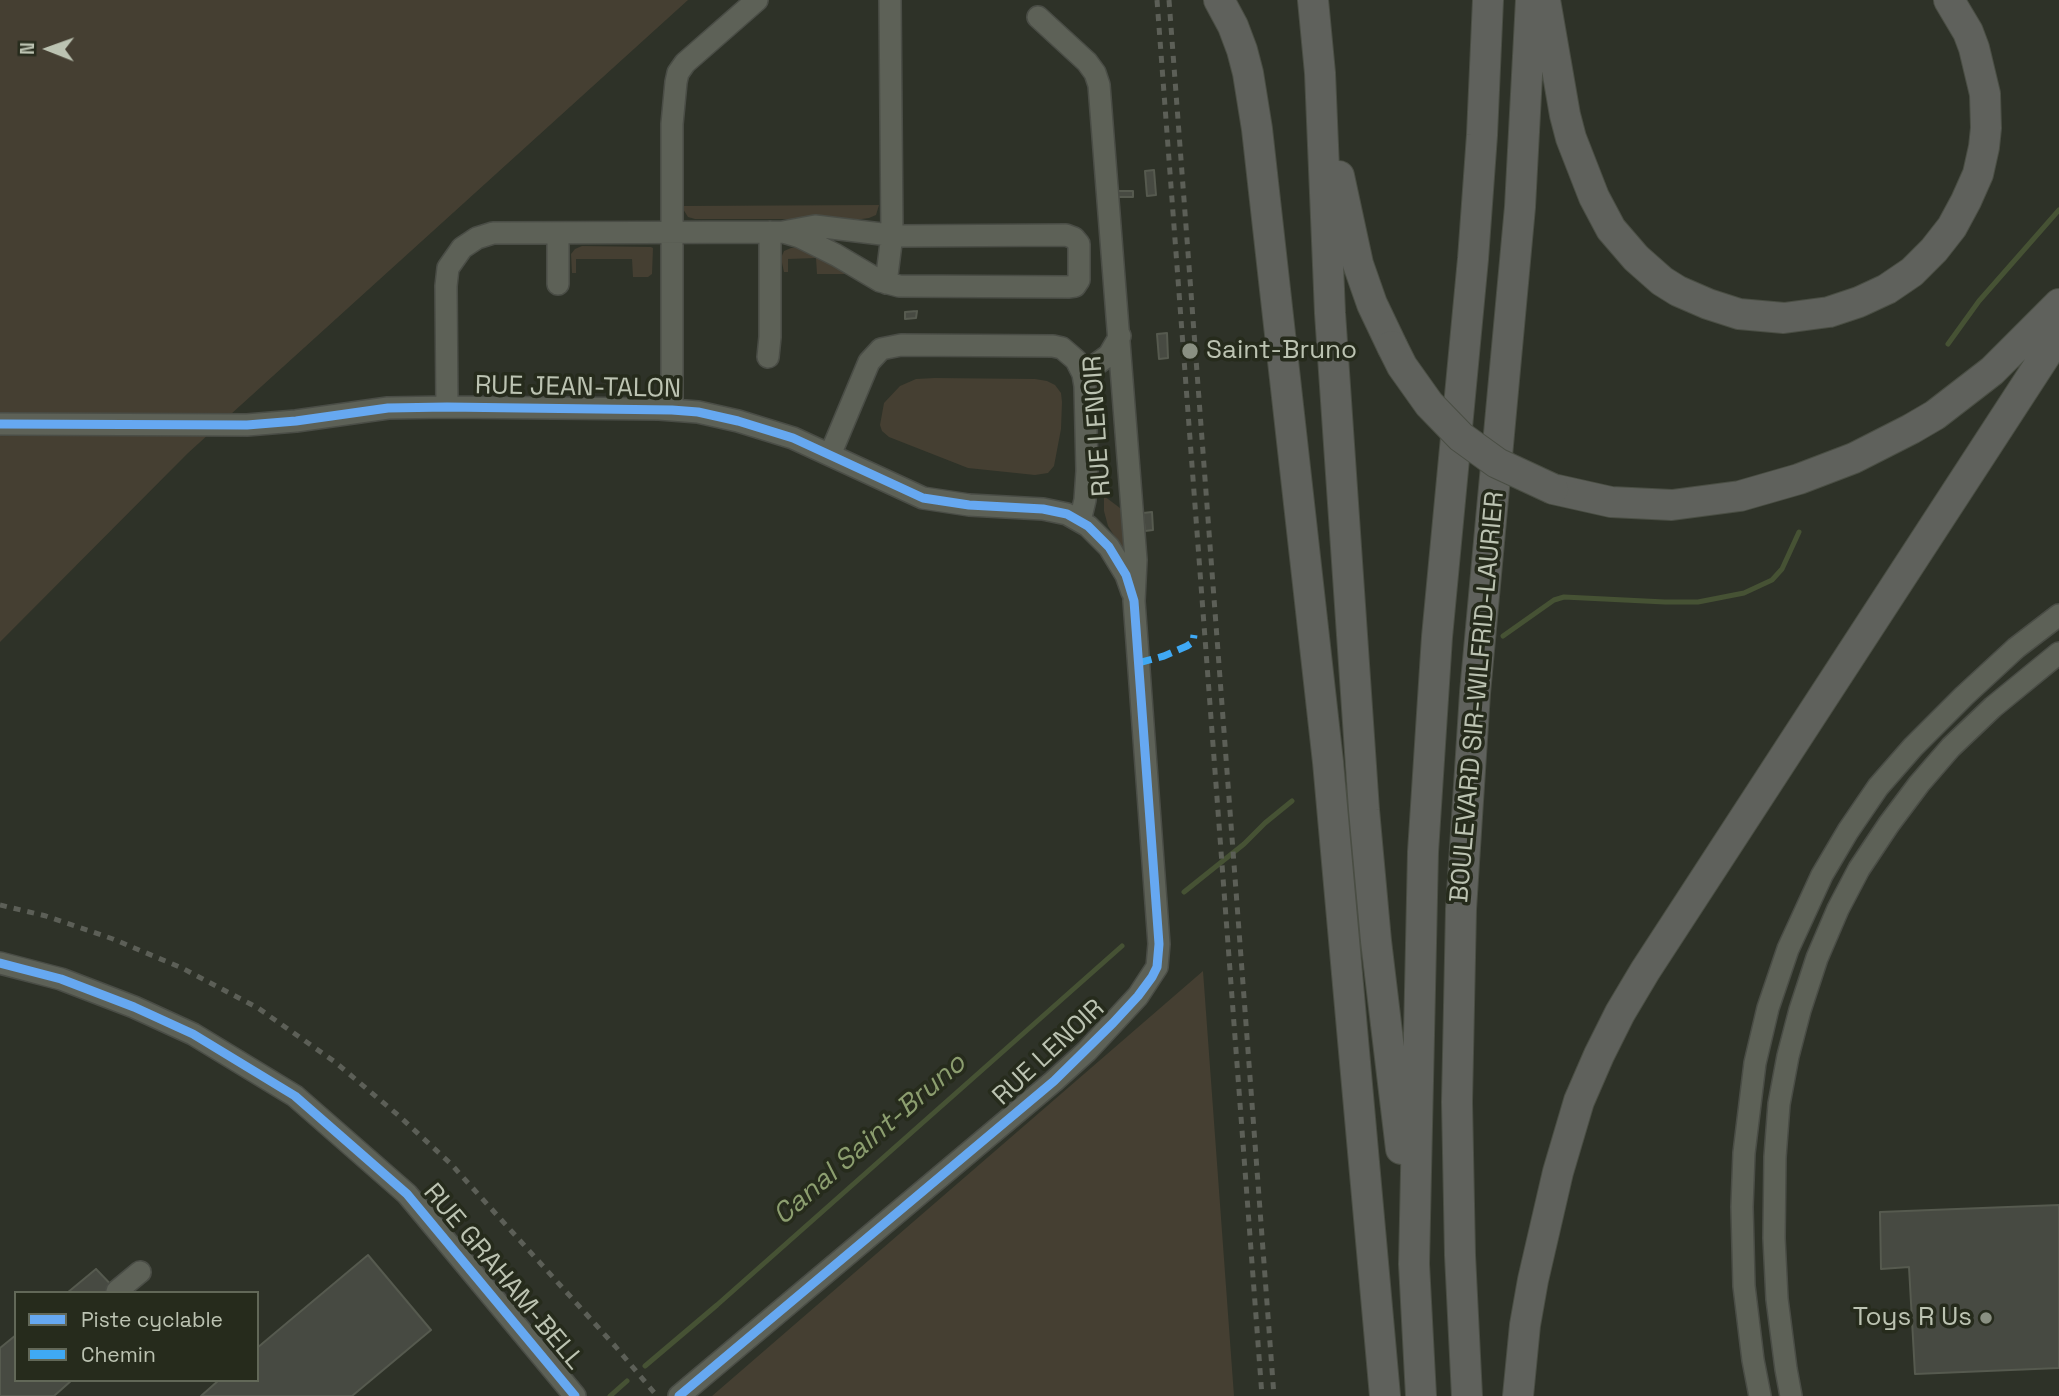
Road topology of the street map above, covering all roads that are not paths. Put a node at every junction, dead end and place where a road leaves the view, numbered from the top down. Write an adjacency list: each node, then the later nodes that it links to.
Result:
1 (757, 0): 13 (street)
2 (890, 0): 14 (street)
3 (1219, 0): 36 (highway)
4 (1313, 0): 10 (highway)
5 (1488, 0): 31 (highway, BOULEVARD SIR-WILFRID-LAURIER)
6 (1531, 0): 38 (highway, BOULEVARD SIR-WILFRID-LAURIER)
7 (1545, 0): 8 (highway)
8 (1949, 0)
9 (1038, 17): 19 (street, RUE LENOIR)
10 (1320, 73): 17 (highway, bridge); 31 (highway)
11 (777, 232): 13 (street); 14 (street); 15 (street); 20 (street)
12 (558, 233): 13 (street); 16 (street); 22 (street)
13 (671, 233): 23 (street)
14 (892, 235): 15 (street); 15 (street)
15 (886, 283)
16 (558, 284)
17 (2059, 303)
18 (2059, 332): 39 (highway)
19 (1120, 337): 21 (street); 27 (street, RUE LENOIR)
20 (768, 357)
21 (1083, 374): 25 (street); 26 (street)
22 (447, 407): 23 (street, RUE JEAN-TALON); 24 (street, RUE JEAN-TALON)
23 (672, 410): 25 (street, RUE JEAN-TALON)
24 (0, 424)
25 (830, 455): 26 (street, RUE JEAN-TALON)
26 (1080, 521): 27 (street, RUE JEAN-TALON)
27 (1134, 601): 35 (street, RUE LENOIR)
28 (2059, 615): 40 (street)
29 (2059, 653): 41 (street)
30 (0, 963): 34 (street, RUE GRAHAM-BELL)
31 (1414, 1264): 37 (highway, BOULEVARD SIR-WILFRID-LAURIER)
32 (140, 1272): 33 (street)
33 (117, 1291)
34 (575, 1396)
35 (679, 1396)
36 (1385, 1396)
37 (1421, 1396)
38 (1467, 1396)
39 (1518, 1396)
40 (1760, 1396)
41 (1791, 1396)

